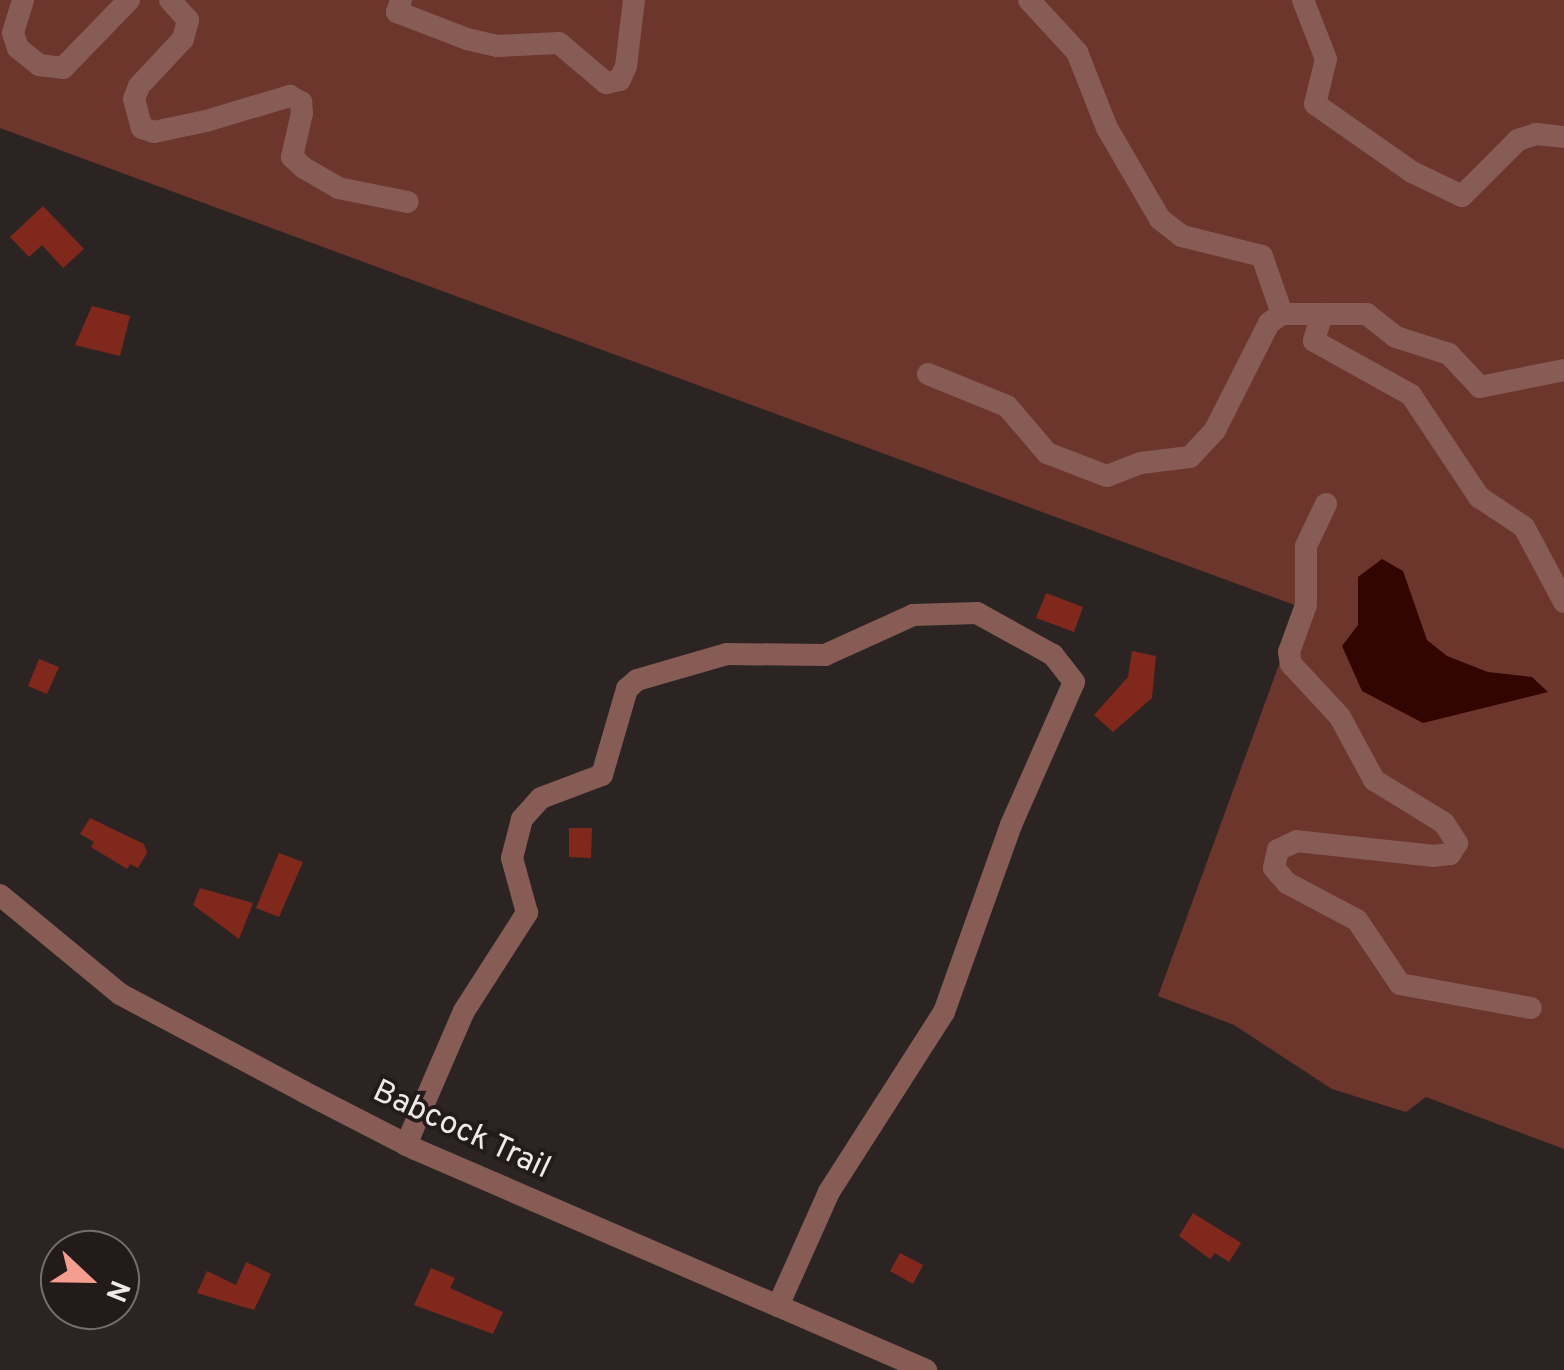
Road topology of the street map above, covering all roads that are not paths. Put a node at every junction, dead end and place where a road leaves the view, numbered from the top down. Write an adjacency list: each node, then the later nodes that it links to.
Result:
1 (23, 0): 2 (street)
2 (130, 0)
3 (170, 0): 9 (street)
4 (401, 0): 5 (street)
5 (634, 0)
6 (1029, 0): 10 (street)
7 (1304, 0): 8 (street)
8 (1564, 137)
9 (408, 202)
10 (1282, 314): 11 (street); 13 (street)
11 (1322, 314): 12 (street); 15 (street)
12 (1564, 370)
13 (928, 374)
14 (1326, 504): 17 (street)
15 (1564, 602)
16 (0, 895): 18 (street, Babcock Trail)
17 (1531, 1008)
18 (406, 1145): 19 (street, Babcock Trail); 19 (street)
19 (778, 1306): 20 (street, Babcock Trail)
20 (926, 1370)

